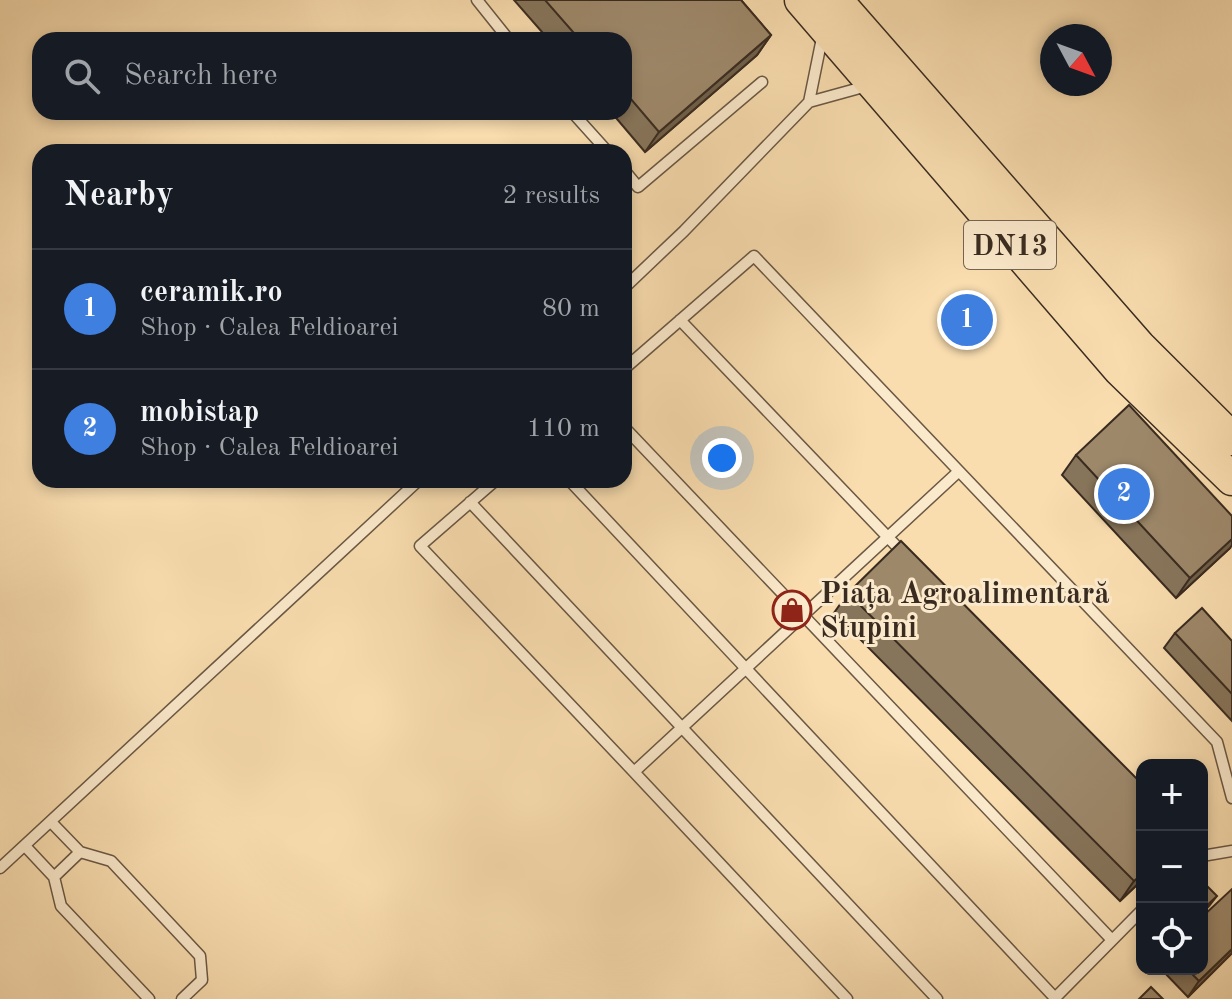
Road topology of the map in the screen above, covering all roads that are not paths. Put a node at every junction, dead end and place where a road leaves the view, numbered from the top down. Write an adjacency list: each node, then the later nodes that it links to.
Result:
1 (477, 0): 4 (lane)
2 (801, 0): 3 (main road, DN13)
3 (830, 13): 6 (main road, DN13); 7 (lane); 15 (main road, DN13)
4 (503, 32)
5 (762, 82): 10 (lane)
6 (873, 85): 7 (lane); 17 (main road, DN13)
7 (809, 102): 11 (lane)
8 (579, 120): 9 (lane)
9 (601, 144)
10 (632, 180)
11 (632, 280)
12 (680, 320): 13 (lane); 16 (lane); 22 (lane)
13 (632, 362)
14 (632, 435): 24 (lane)
15 (1232, 439)
16 (958, 472): 22 (lane); 28 (lane)
17 (1232, 479)
18 (410, 488): 29 (lane)
19 (487, 488): 21 (lane)
20 (576, 488): 25 (lane)
21 (470, 502): 26 (lane); 27 (lane)
22 (888, 537): 23 (lane); 24 (lane)
23 (909, 559)
24 (803, 616): 25 (lane); 37 (lane)
25 (746, 669): 26 (lane); 42 (lane)
26 (682, 727): 27 (lane); 41 (lane)
27 (634, 772): 40 (lane)
28 (1232, 798)
29 (51, 822): 30 (lane); 32 (lane)
30 (25, 846): 34 (lane); 35 (lane)
31 (1232, 851): 33 (lane)
32 (80, 852): 35 (lane); 39 (lane)
33 (1208, 855)
34 (0, 868)
35 (54, 877): 38 (lane)
36 (1136, 916): 37 (lane)
37 (1112, 940): 42 (lane)
38 (149, 999)
39 (182, 999)
40 (847, 999)
41 (937, 999)
42 (1054, 999)

